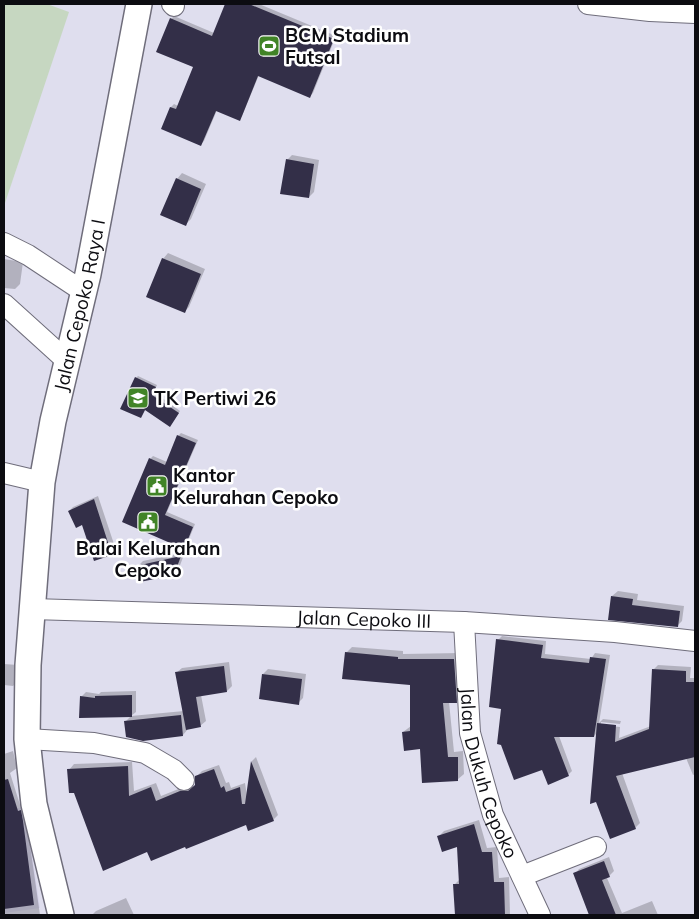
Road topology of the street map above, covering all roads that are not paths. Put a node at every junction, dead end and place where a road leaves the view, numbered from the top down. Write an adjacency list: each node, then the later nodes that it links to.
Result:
1 (139, 4): 5 (main road, Jalan Cepoko Raya I)
2 (588, 4): 3 (street)
3 (695, 13)
4 (4, 243): 5 (street)
5 (84, 292): 7 (main road, Jalan Cepoko Raya I)
6 (4, 304): 7 (street)
7 (67, 361): 9 (main road, Jalan Cepoko Raya I)
8 (4, 473): 9 (street)
9 (42, 482): 10 (main road, Jalan Cepoko Raya I)
10 (32, 608): 11 (street, Jalan Cepoko III); 13 (main road, Jalan Cepoko Raya I)
11 (464, 622): 12 (street, Jalan Cepoko III); 16 (street, Jalan Dukuh Cepoko)
12 (695, 641)
13 (27, 740): 14 (street); 17 (main road, Jalan Cepoko Raya I)
14 (184, 780)
15 (596, 847): 16 (street)
16 (522, 876): 18 (street, Jalan Dukuh Cepoko)
17 (61, 915)
18 (540, 915)

